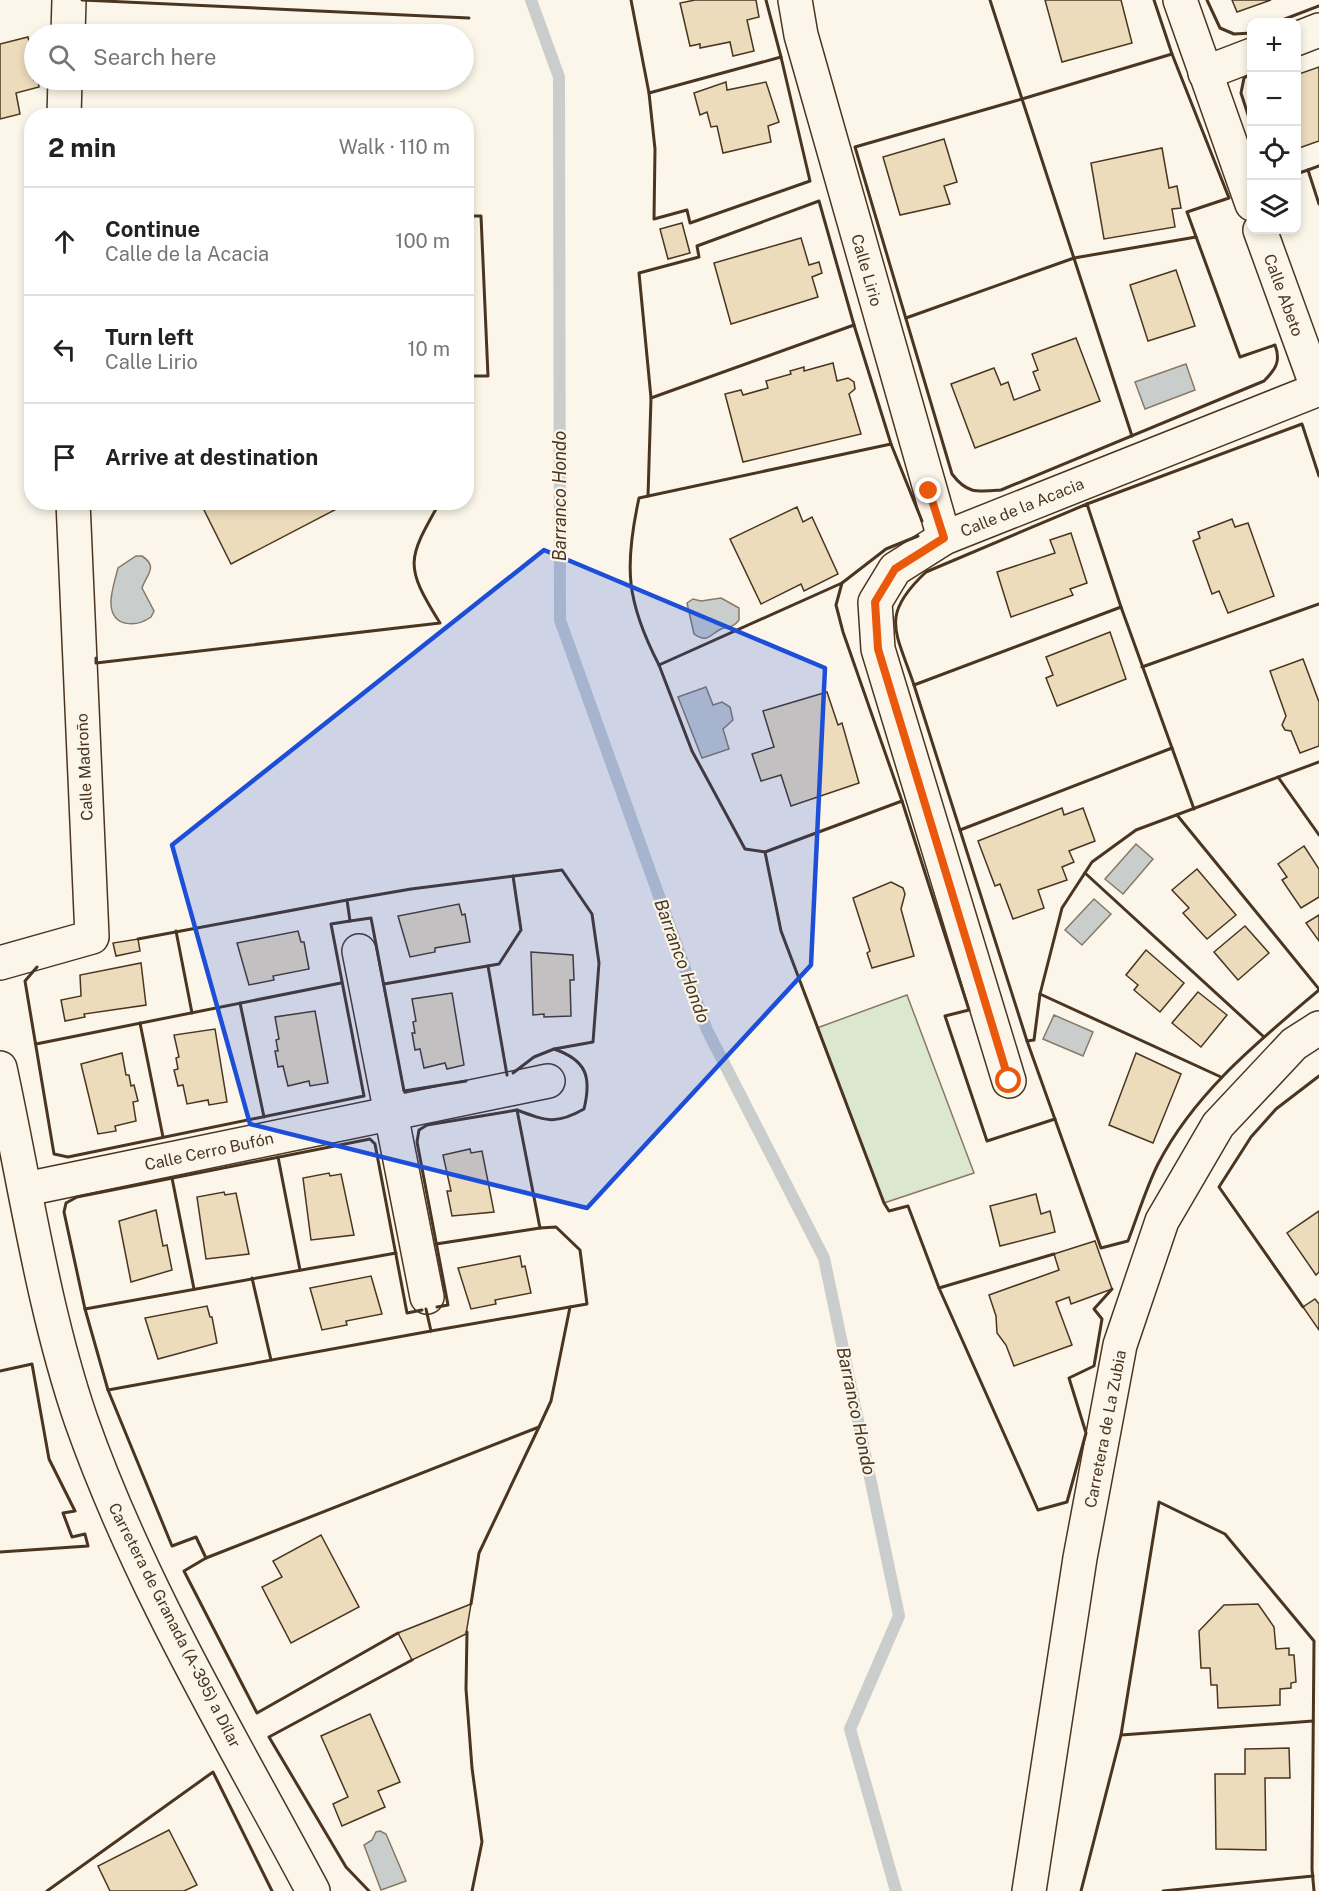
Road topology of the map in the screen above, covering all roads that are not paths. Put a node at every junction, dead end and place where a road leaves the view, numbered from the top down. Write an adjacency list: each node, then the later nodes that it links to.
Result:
1 (69, 0): 4 (street)
2 (795, 0): 15 (street, Calle Lirio)
3 (1180, 0): 8 (street)
4 (68, 24)
5 (1319, 30): 6 (street)
6 (1301, 37)
7 (1247, 57): 8 (street)
8 (1205, 73): 11 (street)
9 (65, 90): 10 (street)
10 (64, 108)
11 (1247, 193)
12 (1261, 234): 13 (street, Calle Abeto)
13 (1319, 391): 15 (street, Calle de la Acacia)
14 (73, 510): 17 (street, Calle Madroño)
15 (944, 538): 21 (street, Calle de la Acacia)
16 (359, 951): 22 (street)
17 (0, 963)
18 (1319, 1028): 26 (street, Carretera de La Zubia)
19 (0, 1068): 23 (street, Carretera de Granada (A-395) a Dílar)
20 (548, 1081): 22 (street, Calle Cerro Bufón)
21 (1009, 1081)
22 (391, 1113): 23 (street, Calle Cerro Bufón); 24 (street)
23 (26, 1189): 25 (street, Carretera de Granada (A-395) a Dílar)
24 (427, 1297)
25 (313, 1891)
26 (1029, 1891)

